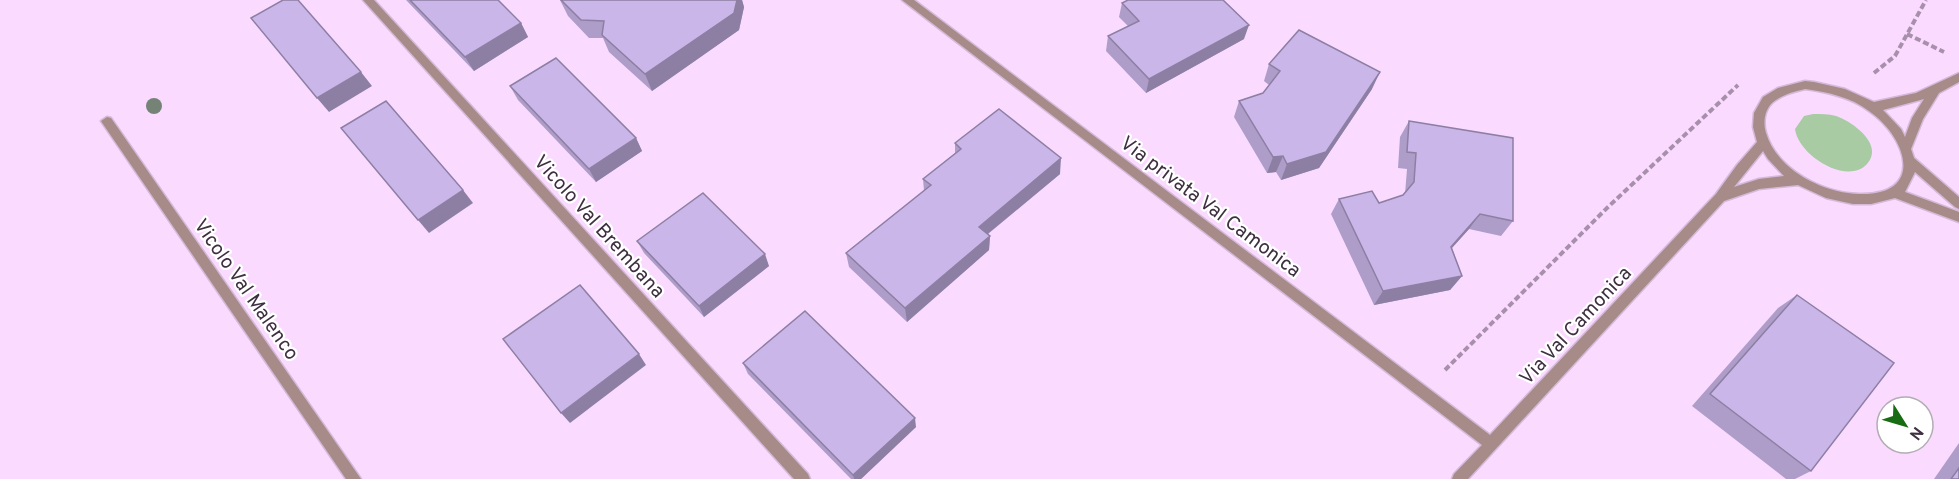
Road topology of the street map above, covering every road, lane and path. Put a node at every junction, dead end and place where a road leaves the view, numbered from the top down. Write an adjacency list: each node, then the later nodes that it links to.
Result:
1 (368, 0): 21 (street, Vicolo Val Brembana)
2 (907, 0): 18 (street, Via privata Val Camonica)
3 (1907, 34): 4 (path)
4 (1948, 53)
5 (1959, 77): 6 (street)
6 (1934, 92): 7 (street); 10 (street)
7 (1873, 107): 9 (street); 10 (street)
8 (107, 121): 20 (street, Vicolo Val Malenco)
9 (1763, 142): 12 (street); 14 (street, Via Val Camonica)
10 (1907, 147): 11 (street)
11 (1911, 162): 13 (street); 15 (street)
12 (1800, 180): 13 (street); 14 (street, Via Val Camonica)
13 (1895, 193): 17 (street)
14 (1720, 197): 19 (street, Via Val Camonica)
15 (1959, 204)
16 (1607, 208): 18 (path)
17 (1959, 217)
18 (1424, 392): 19 (street, Via privata Val Camonica)
19 (1491, 444): 22 (street, Via Val Camonica)
20 (354, 479)
21 (803, 479)
22 (1459, 479)

